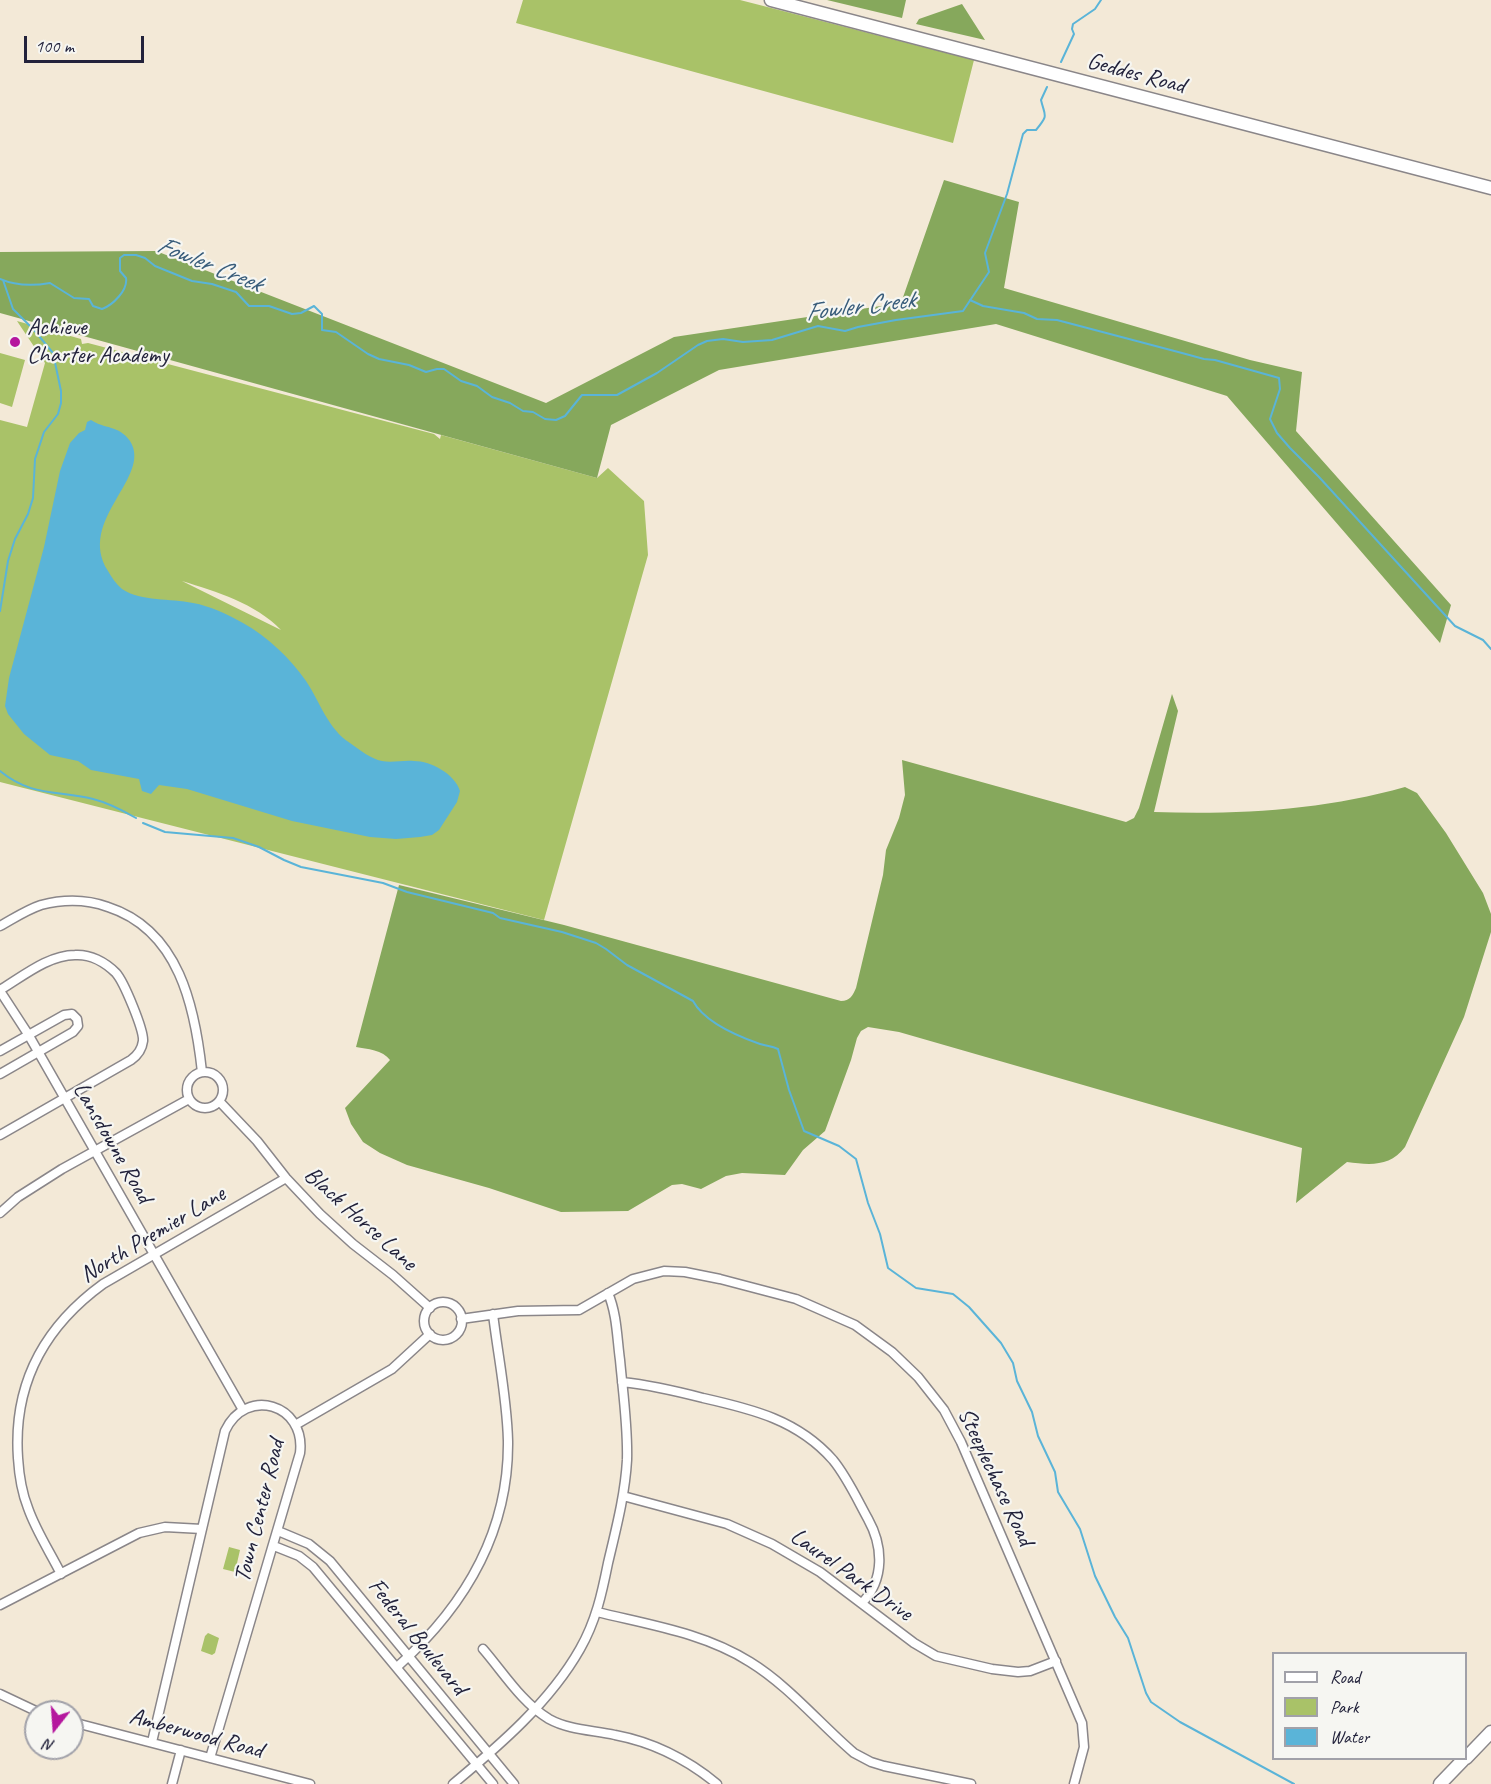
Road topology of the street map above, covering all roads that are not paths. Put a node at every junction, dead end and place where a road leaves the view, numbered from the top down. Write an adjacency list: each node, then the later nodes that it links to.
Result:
1 (771, 0): 2 (main road, Geddes Road)
2 (1491, 188)
3 (0, 926): 8 (street)
4 (0, 990): 5 (street, Lansdowne Road); 10 (street)
5 (28, 1034): 6 (street); 7 (street, Lansdowne Road); 7 (street)
6 (0, 1051)
7 (38, 1052): 9 (street); 10 (street, Lansdowne Road)
8 (202, 1072): 11 (street); 12 (street)
9 (0, 1074)
10 (64, 1099): 13 (street); 14 (street, Lansdowne Road)
11 (189, 1099): 12 (street); 14 (street)
12 (220, 1102): 15 (street, Black Horse Lane)
13 (0, 1135)
14 (94, 1151): 16 (street); 17 (street, Lansdowne Road)
15 (286, 1178): 17 (street, North Premier Lane); 19 (street, Black Horse Lane)
16 (0, 1213)
17 (154, 1255): 24 (street, Lansdowne Road); 30 (street, North Premier Lane)
18 (608, 1293): 20 (street); 23 (street); 36 (street, Steeplechase Road)
19 (430, 1308): 21 (street); 22 (street)
20 (493, 1314): 21 (street); 35 (street)
21 (461, 1319): 22 (street)
22 (430, 1334): 25 (street)
23 (622, 1382): 26 (street); 31 (street)
24 (243, 1410): 25 (street, Town Center Road); 27 (street, Town Center Road)
25 (297, 1424): 28 (street, Town Center Road)
26 (623, 1496): 31 (street, Laurel Park Drive); 33 (street)
27 (202, 1529): 30 (street); 43 (street, Town Center Road)
28 (278, 1531): 29 (street, Town Center Road); 35 (street, Federal Boulevard)
29 (274, 1546): 37 (street, Federal Boulevard); 47 (street, Town Center Road)
30 (61, 1574): 32 (street)
31 (862, 1603): 36 (street, Laurel Park Drive)
32 (0, 1605)
33 (597, 1612): 40 (street); 56 (street)
34 (483, 1649): 40 (street)
35 (409, 1656): 37 (street); 45 (street, Federal Boulevard)
36 (1056, 1661): 57 (street, Steeplechase Road)
37 (397, 1667): 49 (street, Federal Boulevard)
38 (0, 1694): 39 (street)
39 (24, 1705)
40 (535, 1709): 45 (street); 55 (street)
41 (84, 1725): 43 (street, Amberwood Road)
42 (1491, 1732): 46 (main road)
43 (152, 1742): 44 (street, Amberwood Road)
44 (181, 1750): 47 (street, Amberwood Road); 50 (street)
45 (489, 1754): 49 (street); 54 (street, Federal Boulevard)
46 (1467, 1756)
47 (210, 1758): 51 (street, Amberwood Road)
48 (1463, 1760): 58 (main road)
49 (477, 1764): 52 (street); 53 (street, Federal Boulevard)
50 (172, 1784)
51 (310, 1784)
52 (453, 1784)
53 (493, 1784)
54 (514, 1784)
55 (717, 1784)
56 (971, 1784)
57 (1074, 1784)
58 (1440, 1784)

